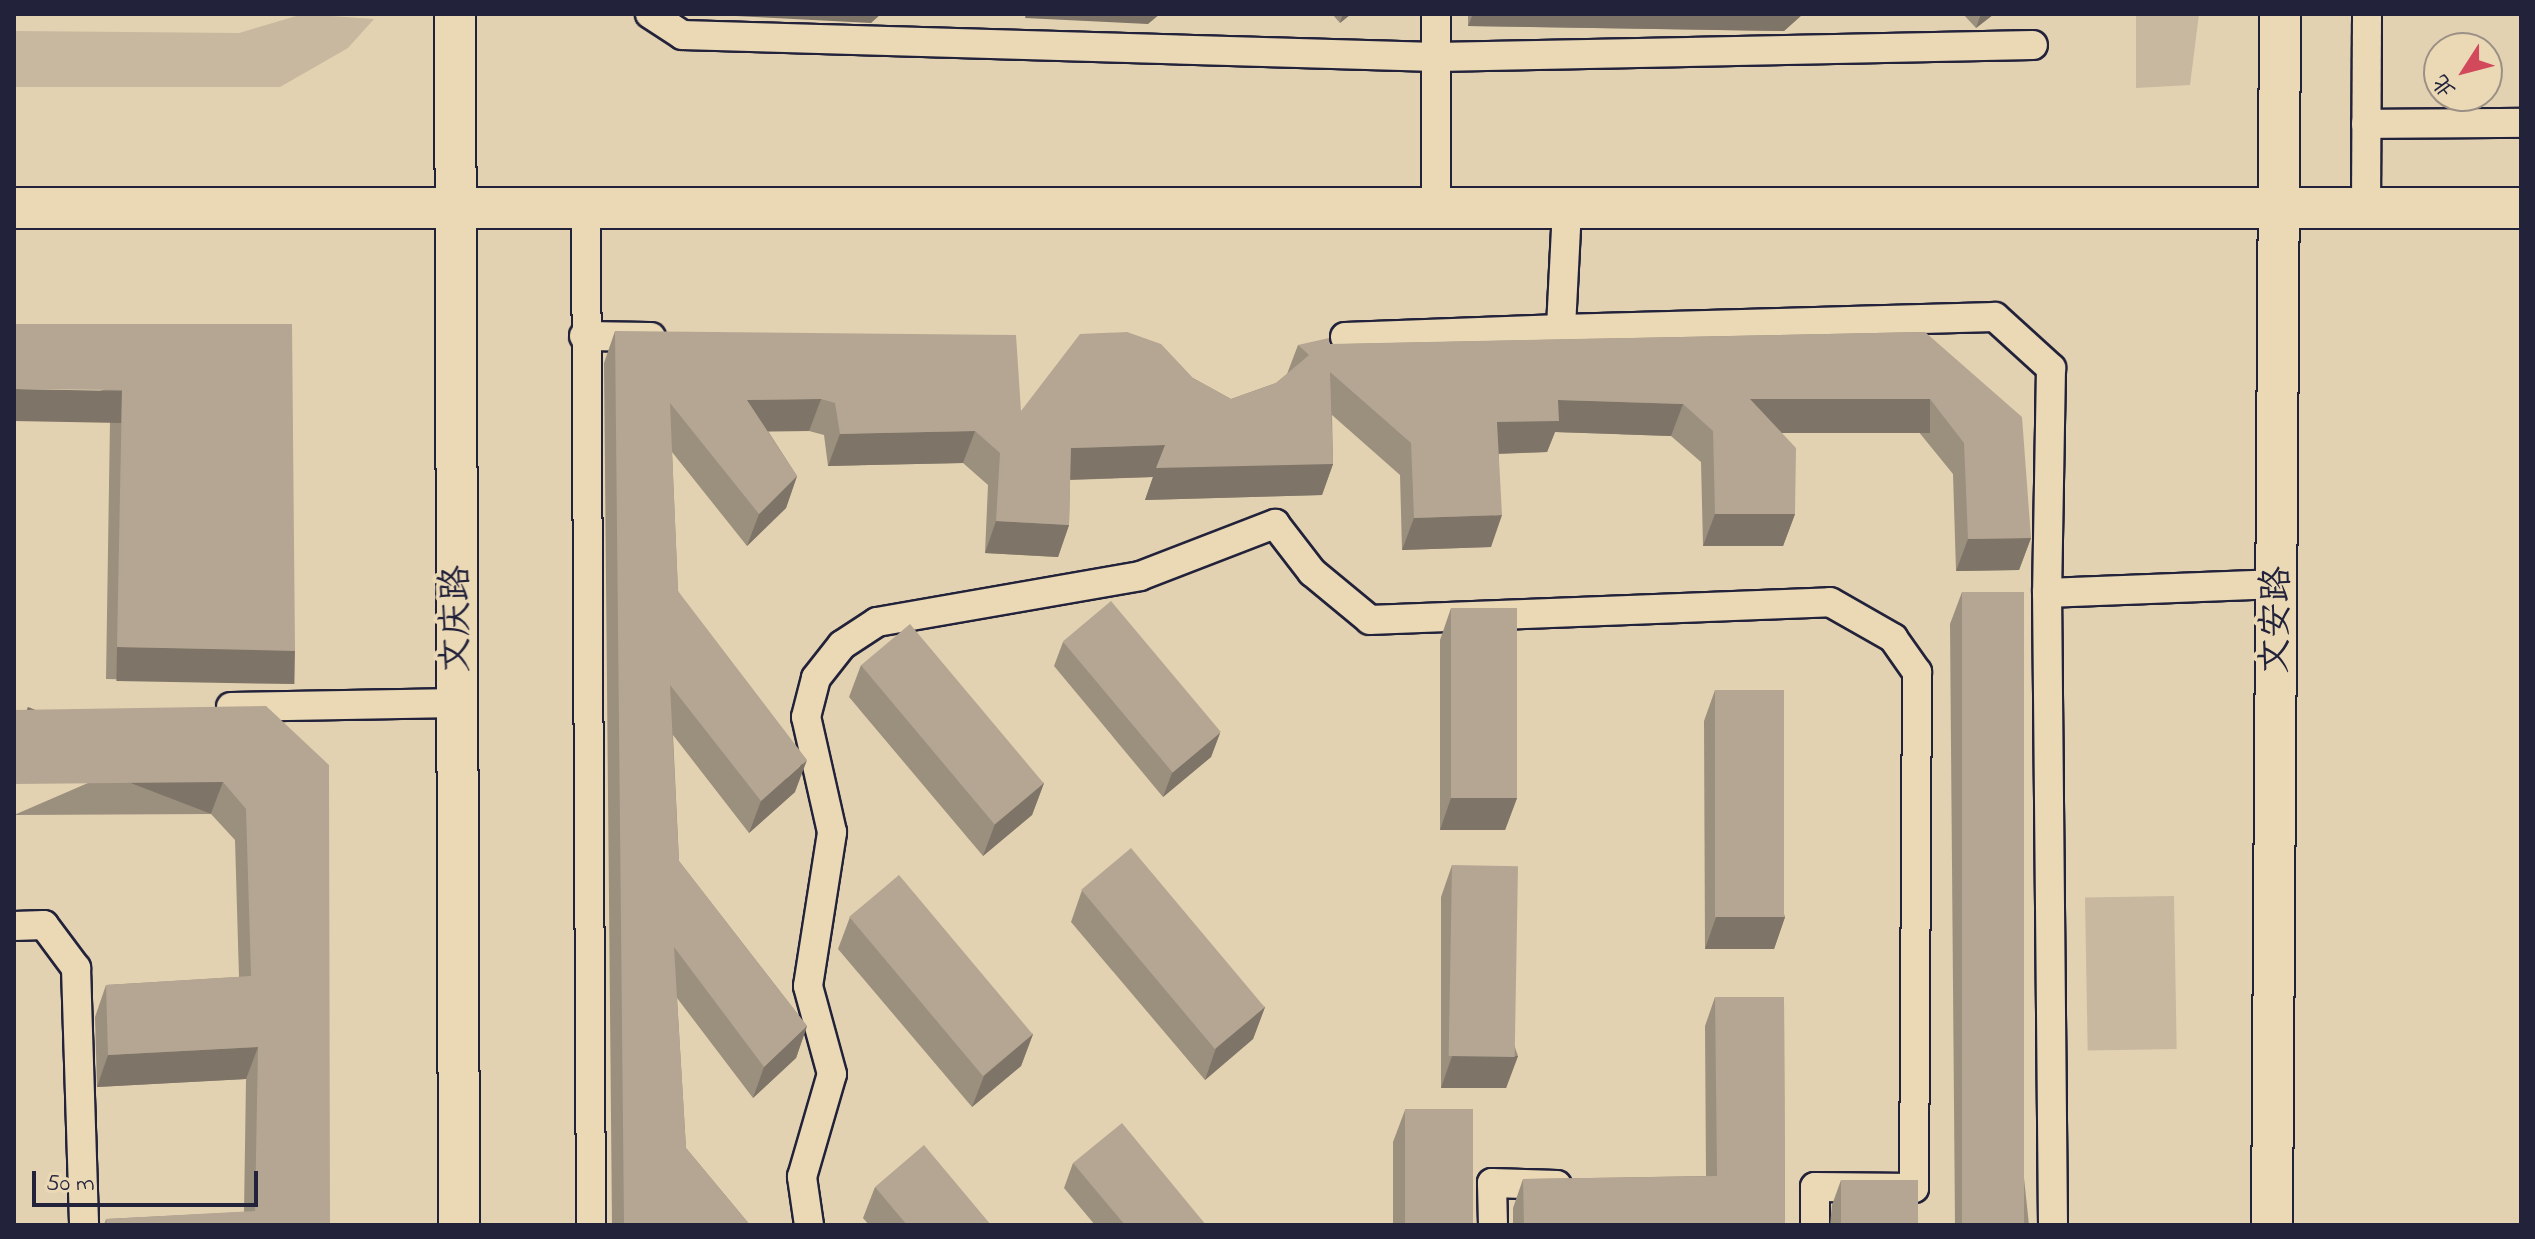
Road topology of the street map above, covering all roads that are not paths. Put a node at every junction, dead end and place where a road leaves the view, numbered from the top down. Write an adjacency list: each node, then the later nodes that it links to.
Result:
1 (455, 14): 14 (street, 文庆路)
2 (650, 14): 7 (street)
3 (1436, 14): 7 (street)
4 (2280, 14): 11 (street, 文安路)
5 (2367, 14): 9 (street)
6 (2033, 45): 7 (street)
7 (1436, 57): 16 (street)
8 (2521, 123): 9 (street)
9 (2366, 124): 12 (street)
10 (14, 208): 14 (street)
11 (2282, 208): 12 (street); 17 (street); 22 (street, 文安路)
12 (2366, 208): 13 (street)
13 (2521, 208)
14 (456, 209): 15 (street); 24 (street, 文庆路)
15 (586, 209): 16 (street); 19 (street)
16 (1436, 209): 17 (street)
17 (1567, 209): 18 (street)
18 (1561, 329): 21 (street); 23 (street)
19 (584, 336): 20 (street); 30 (street)
20 (676, 337)
21 (1345, 337)
22 (2278, 584): 23 (street); 35 (street, 文安路)
23 (2047, 593): 34 (street)
24 (458, 703): 25 (street); 29 (street, 文庆路)
25 (204, 707)
26 (14, 926): 28 (street)
27 (1581, 1185): 32 (street)
28 (84, 1225)
29 (459, 1225)
30 (591, 1225)
31 (809, 1225): 33 (street)
32 (1493, 1225)
33 (1815, 1225)
34 (2053, 1225)
35 (2272, 1225)

